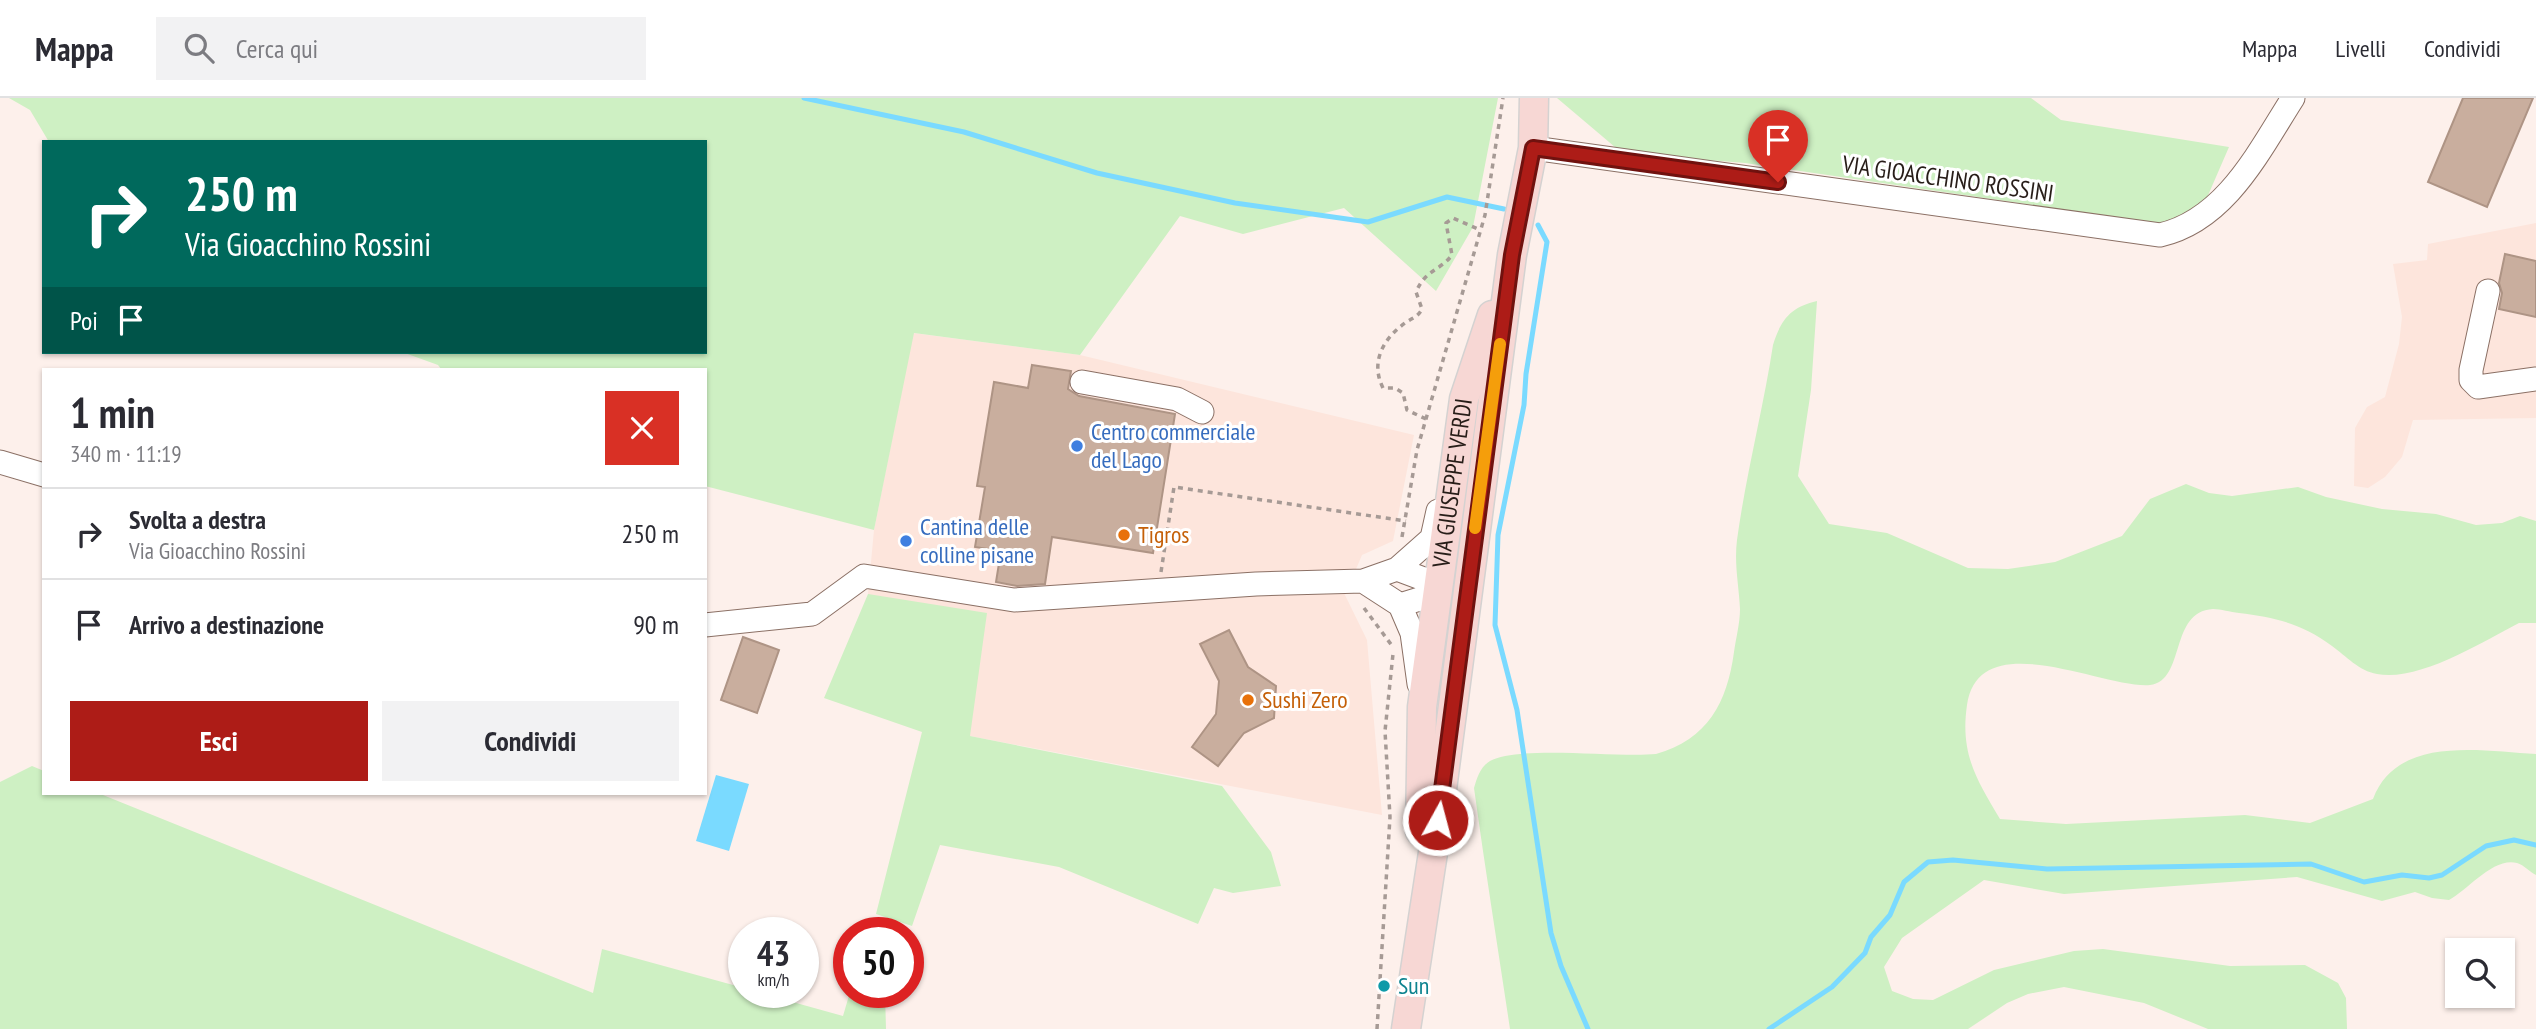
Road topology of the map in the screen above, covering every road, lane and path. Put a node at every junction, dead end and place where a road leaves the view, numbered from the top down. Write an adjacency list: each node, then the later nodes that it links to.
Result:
1 (1503, 98): 5 (path)
2 (1534, 98): 4 (main road, VIA GIUSEPPE VERDI)
3 (2293, 98): 4 (street, VIA GIOACCHINO ROSSINI)
4 (1533, 148): 6 (main road, VIA GIUSEPPE VERDI)
5 (1480, 231): 12 (path); 12 (path)
6 (1512, 255): 10 (main road, VIA GIUSEPPE VERDI); 13 (main road, VIA GIUSEPPE VERDI)
7 (2488, 291): 8 (street)
8 (2536, 379)
9 (1082, 382): 11 (street)
10 (1464, 399): 18 (street); 21 (main road, VIA GIUSEPPE VERDI)
11 (1202, 412)
12 (1426, 419): 16 (path)
13 (1485, 459): 21 (main road, VIA GIUSEPPE VERDI); 25 (main road, VIA GIUSEPPE VERDI)
14 (0, 462): 15 (street)
15 (42, 474)
16 (1406, 521): 17 (path); 20 (path)
17 (1400, 545)
18 (1397, 569): 19 (street); 21 (street)
19 (1363, 581): 20 (street); 22 (street); 27 (path)
20 (1141, 592): 23 (street)
21 (1439, 593): 22 (street); 24 (main road, VIA GIUSEPPE VERDI); 25 (main road, VIA GIUSEPPE VERDI)
22 (1400, 605): 24 (street)
23 (707, 625)
24 (1422, 707): 26 (main road, VIA GIUSEPPE VERDI)
25 (1451, 716): 26 (main road, VIA GIUSEPPE VERDI)
26 (1412, 984): 28 (main road)
27 (1377, 1029)
28 (1406, 1029)

